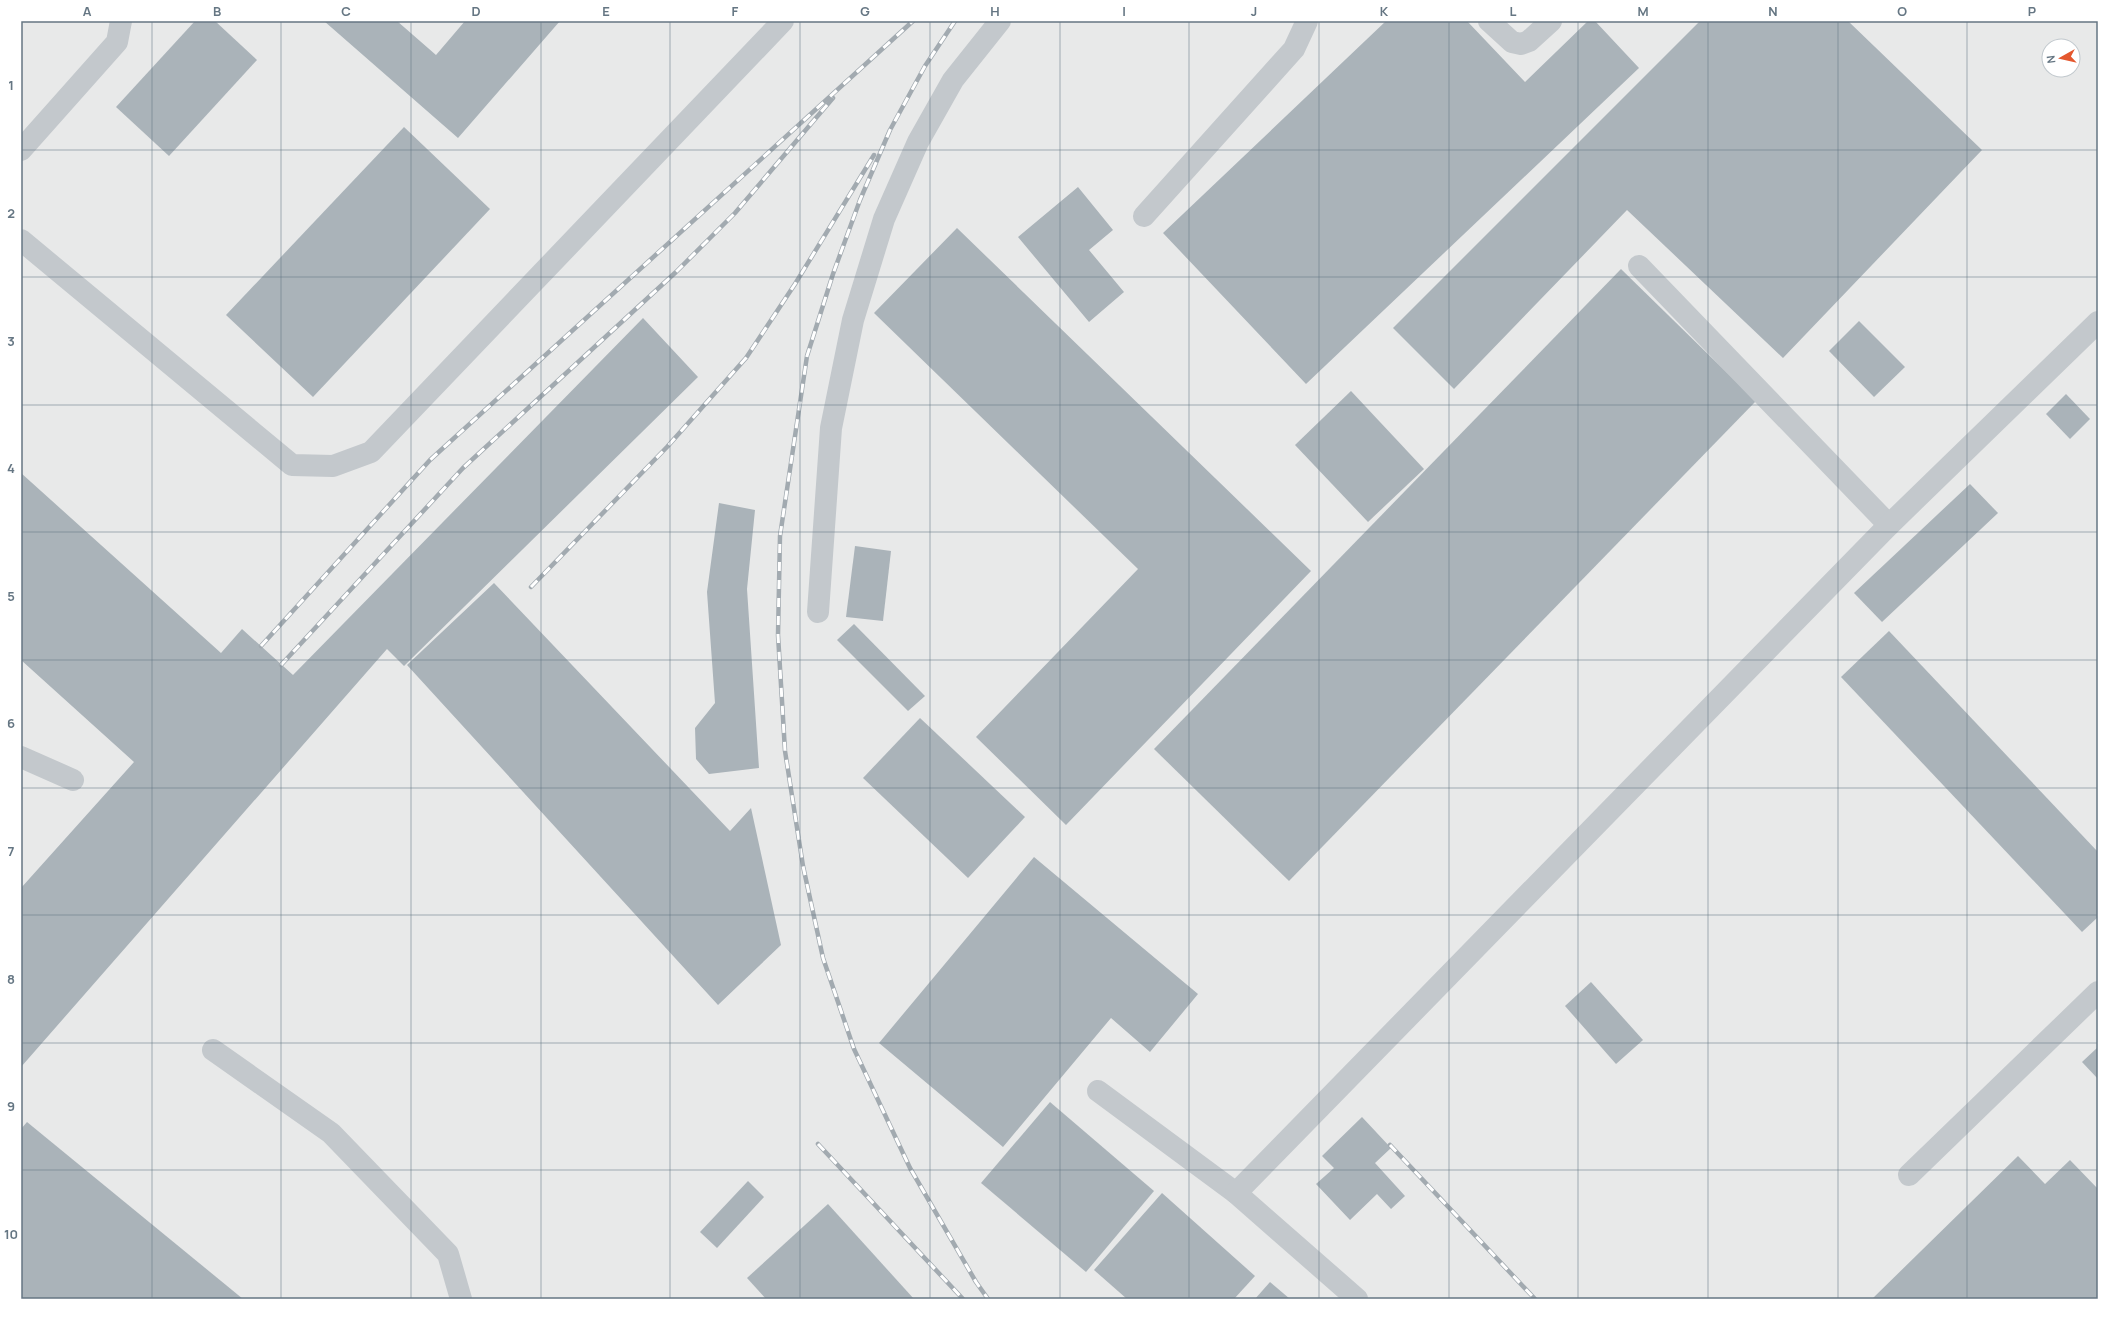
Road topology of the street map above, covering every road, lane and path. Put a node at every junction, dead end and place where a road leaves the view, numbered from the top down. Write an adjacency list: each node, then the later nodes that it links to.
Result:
1 (121, 21): 7 (lane)
2 (783, 21): 9 (lane)
3 (1000, 21): 13 (lane)
4 (1307, 21): 8 (lane)
5 (1489, 21): 6 (lane)
6 (1551, 21)
7 (21, 150)
8 (1144, 216)
9 (21, 240)
10 (1639, 266): 12 (lane)
11 (2098, 322): 12 (lane)
12 (1889, 526): 20 (lane)
13 (818, 612)
14 (21, 756): 15 (lane)
15 (73, 780)
16 (2098, 992): 19 (lane)
17 (213, 1050): 21 (lane)
18 (1098, 1092): 20 (lane)
19 (1909, 1175)
20 (1236, 1193): 22 (lane)
21 (461, 1299)
22 (1357, 1299)

